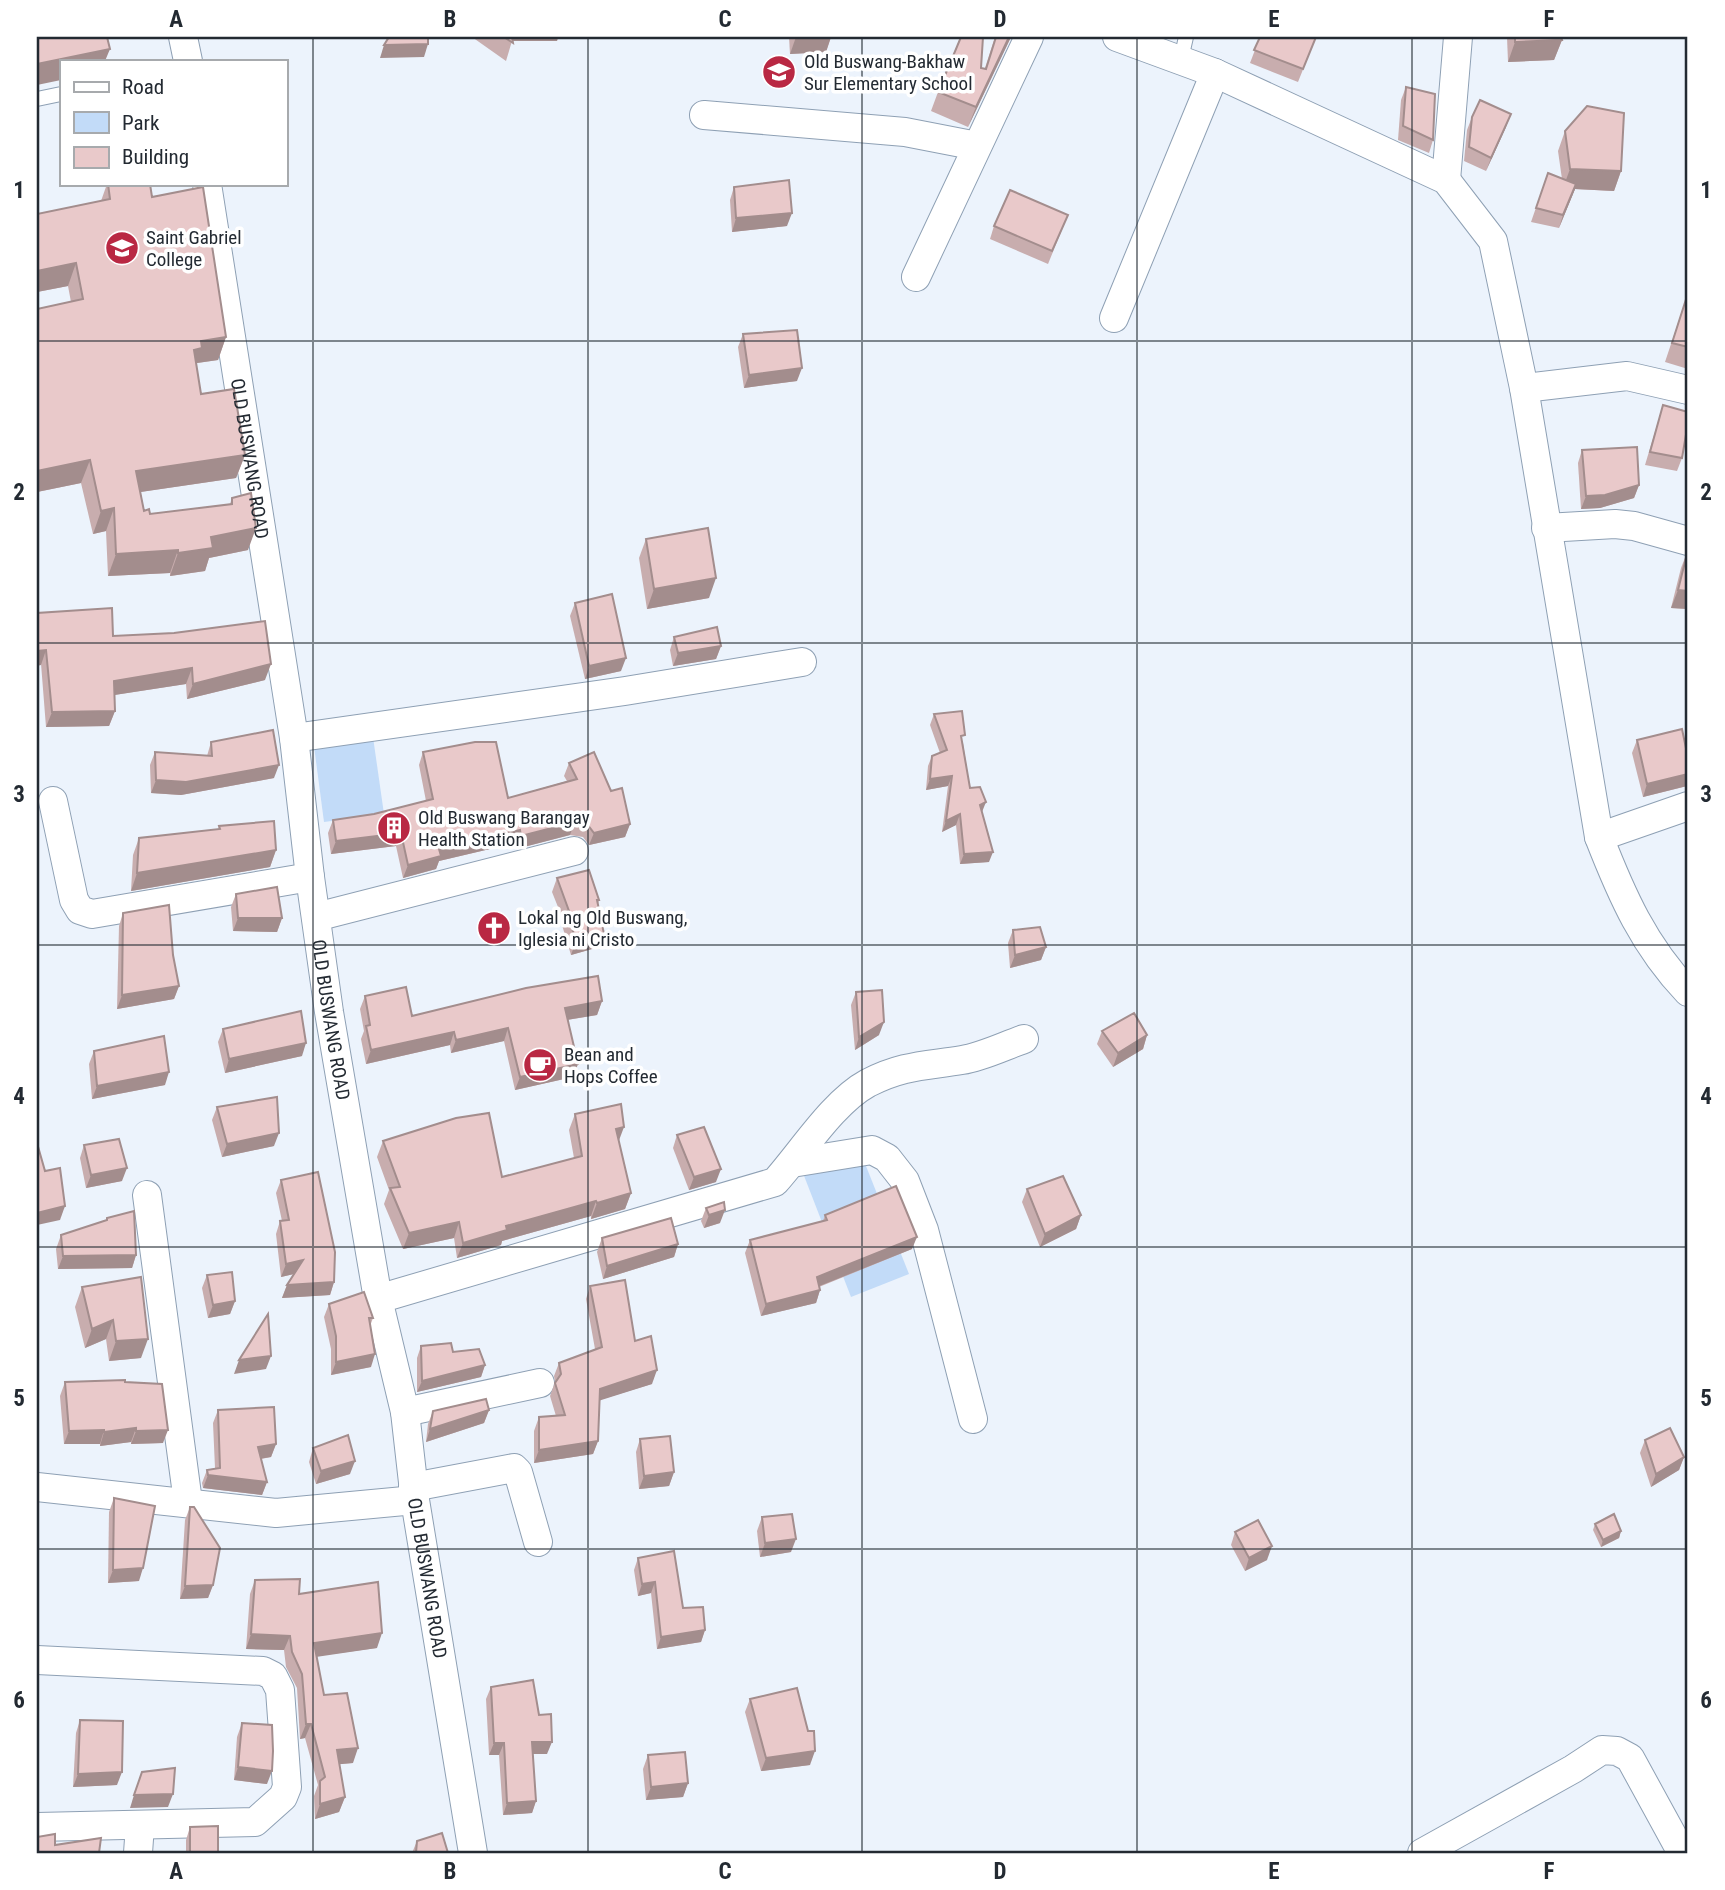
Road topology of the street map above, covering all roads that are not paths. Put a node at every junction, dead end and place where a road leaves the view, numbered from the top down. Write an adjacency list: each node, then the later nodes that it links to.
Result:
1 (183, 37): 6 (street)
2 (1029, 37): 11 (street)
3 (1117, 37): 5 (street)
4 (1458, 37): 12 (street)
5 (1183, 48): 7 (street)
6 (188, 60)
7 (1215, 73): 12 (street); 15 (street)
8 (60, 94): 9 (lane)
9 (37, 99)
10 (704, 115): 11 (street)
11 (977, 146): 14 (street)
12 (1446, 180): 16 (street)
13 (207, 186): 21 (street, OLD BUSWANG ROAD)
14 (916, 277)
15 (1114, 318)
16 (1524, 388): 17 (street); 18 (street)
17 (1688, 390)
18 (1546, 528): 19 (street); 24 (street)
19 (1688, 541)
20 (802, 662): 21 (street)
21 (294, 738): 26 (street, OLD BUSWANG ROAD)
22 (52, 801): 26 (street)
23 (1688, 806): 24 (street)
24 (1599, 837): 28 (street)
25 (574, 851): 27 (street)
26 (310, 877): 27 (street, OLD BUSWANG ROAD)
27 (316, 917): 32 (street, OLD BUSWANG ROAD)
28 (1688, 992)
29 (1024, 1039): 30 (street)
30 (792, 1163): 32 (street); 35 (street)
31 (147, 1195): 38 (street)
32 (378, 1300): 34 (street, OLD BUSWANG ROAD)
33 (540, 1383): 34 (street)
34 (405, 1412): 37 (street, OLD BUSWANG ROAD)
35 (973, 1419)
36 (37, 1487): 38 (street)
37 (414, 1493): 38 (street); 39 (street); 44 (street, OLD BUSWANG ROAD)
38 (188, 1502)
39 (538, 1542)
40 (37, 1660): 41 (street)
41 (140, 1825): 42 (street); 43 (street)
42 (37, 1828)
43 (138, 1853)
44 (473, 1853)
45 (1422, 1853): 46 (street)
46 (1682, 1853)

